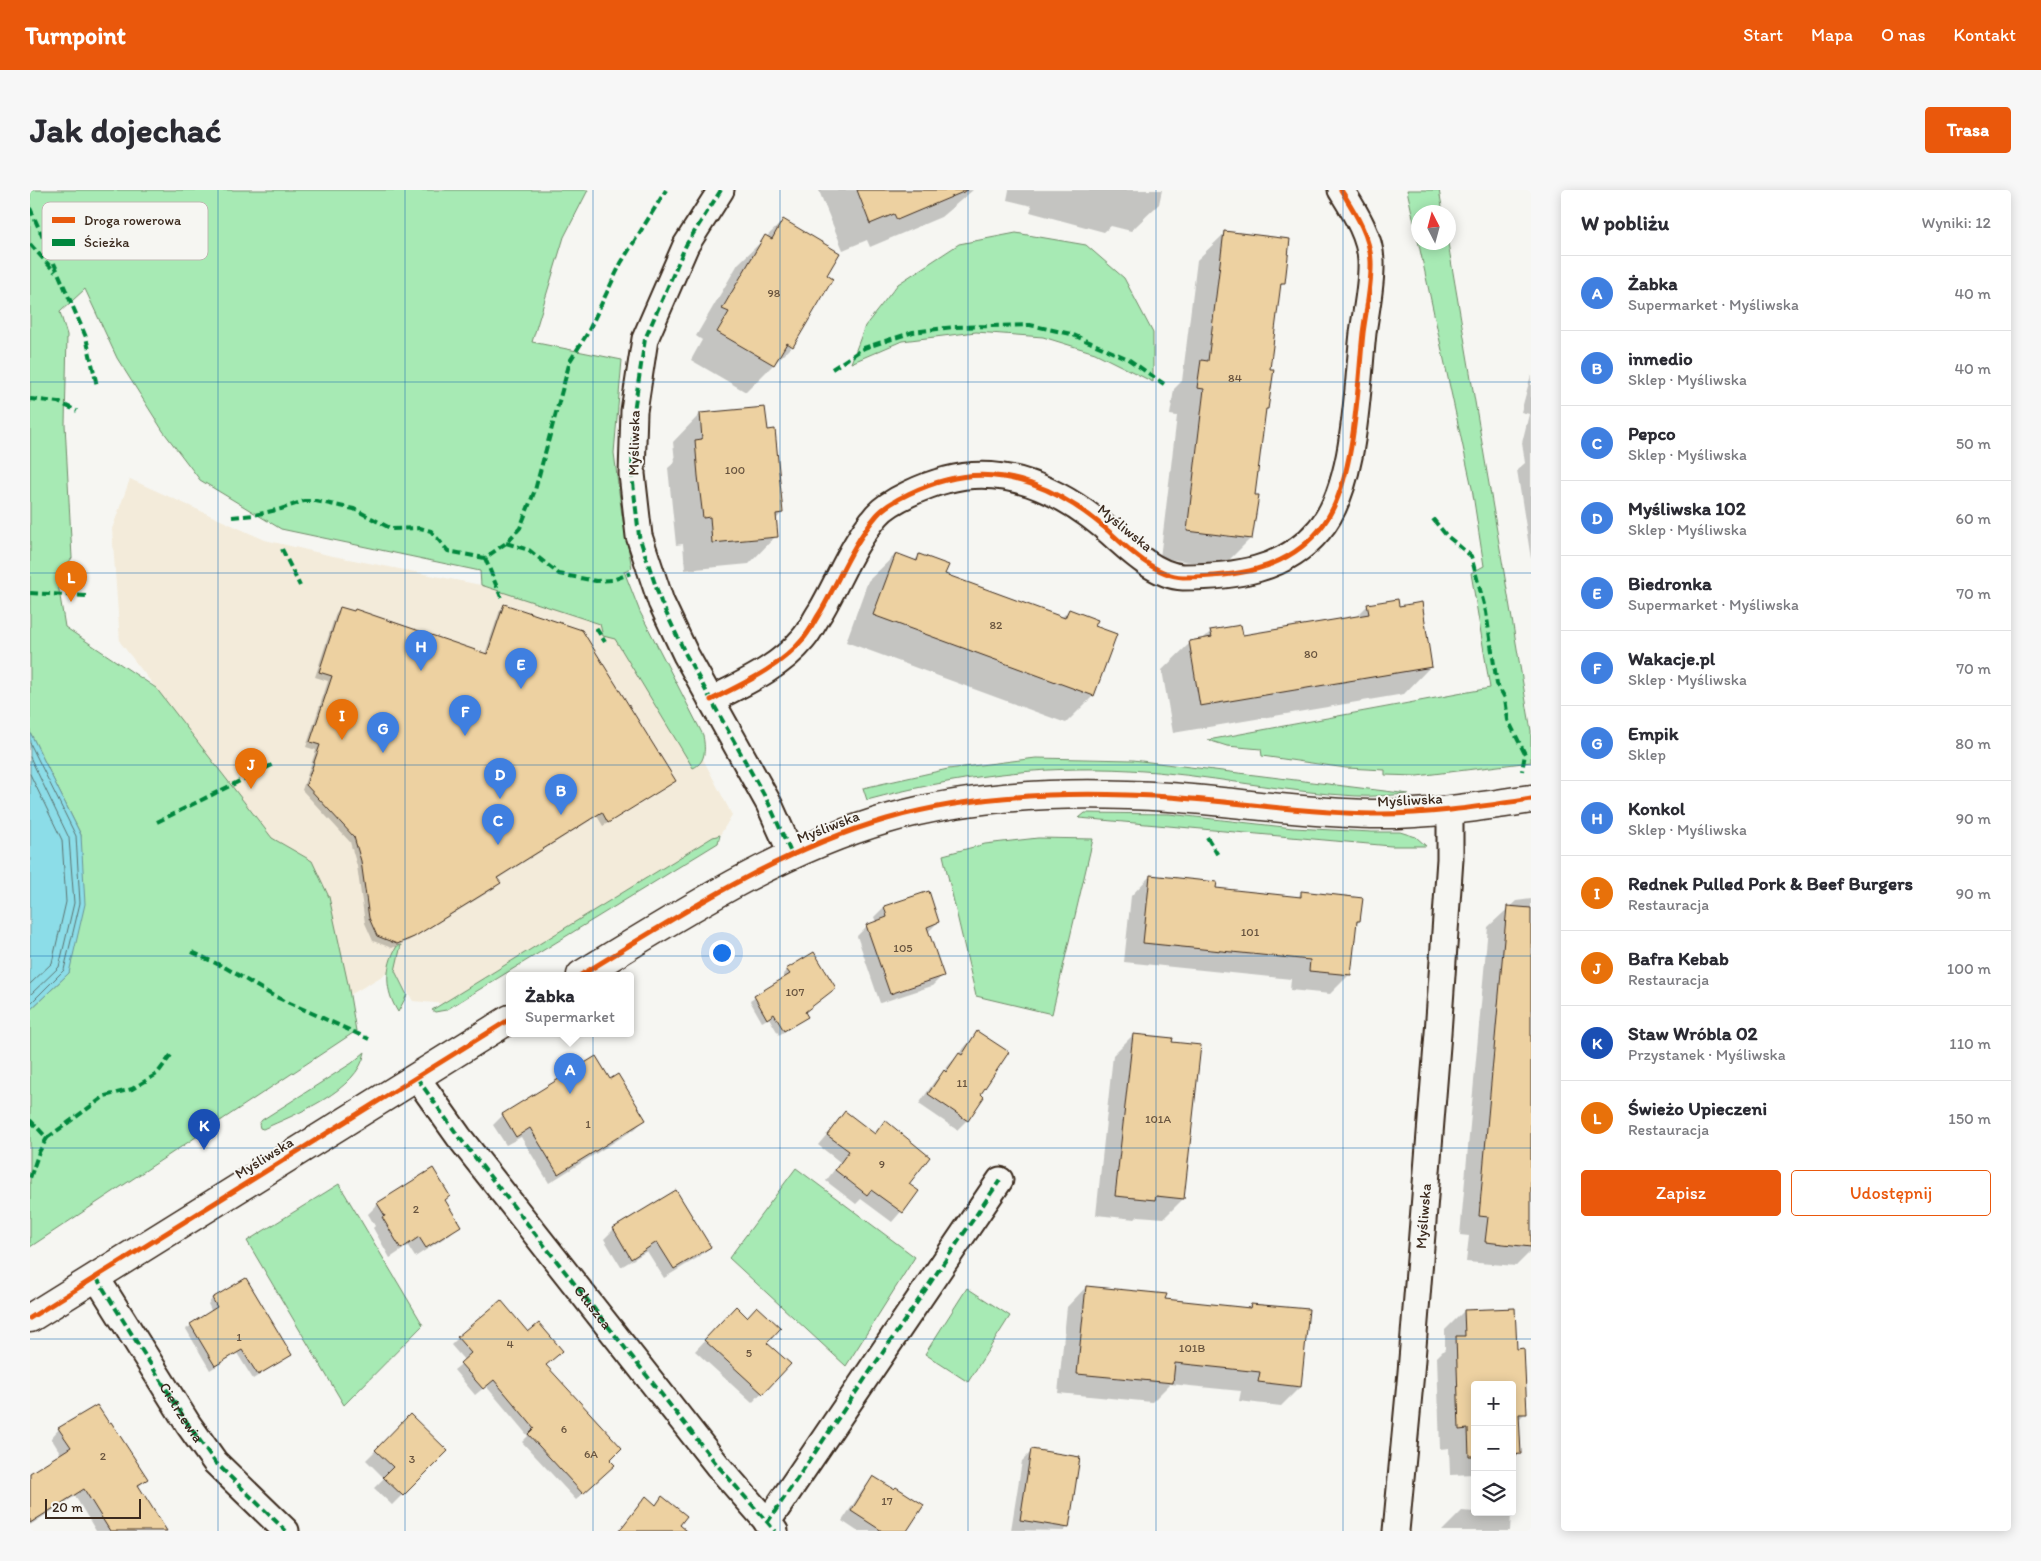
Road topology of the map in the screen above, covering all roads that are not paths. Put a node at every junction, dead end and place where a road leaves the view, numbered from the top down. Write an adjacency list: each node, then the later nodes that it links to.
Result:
1 (721, 190): 3 (street, Myśliwska)
2 (1341, 190): 3 (street, Myśliwska)
3 (711, 700): 6 (street, Myśliwska)
4 (1531, 799): 5 (street, Myśliwska)
5 (1450, 810): 6 (street, Myśliwska); 15 (street, Myśliwska)
6 (792, 855): 7 (street, Myśliwska)
7 (586, 972)
8 (506, 1022): 9 (street, Myśliwska)
9 (417, 1078): 11 (street, Myśliwska); 13 (street, Głuszca)
10 (1000, 1180): 13 (street)
11 (96, 1277): 12 (street, Myśliwska); 14 (street, Cietrzewia)
12 (30, 1318)
13 (771, 1527)
14 (286, 1531)
15 (1396, 1531)

